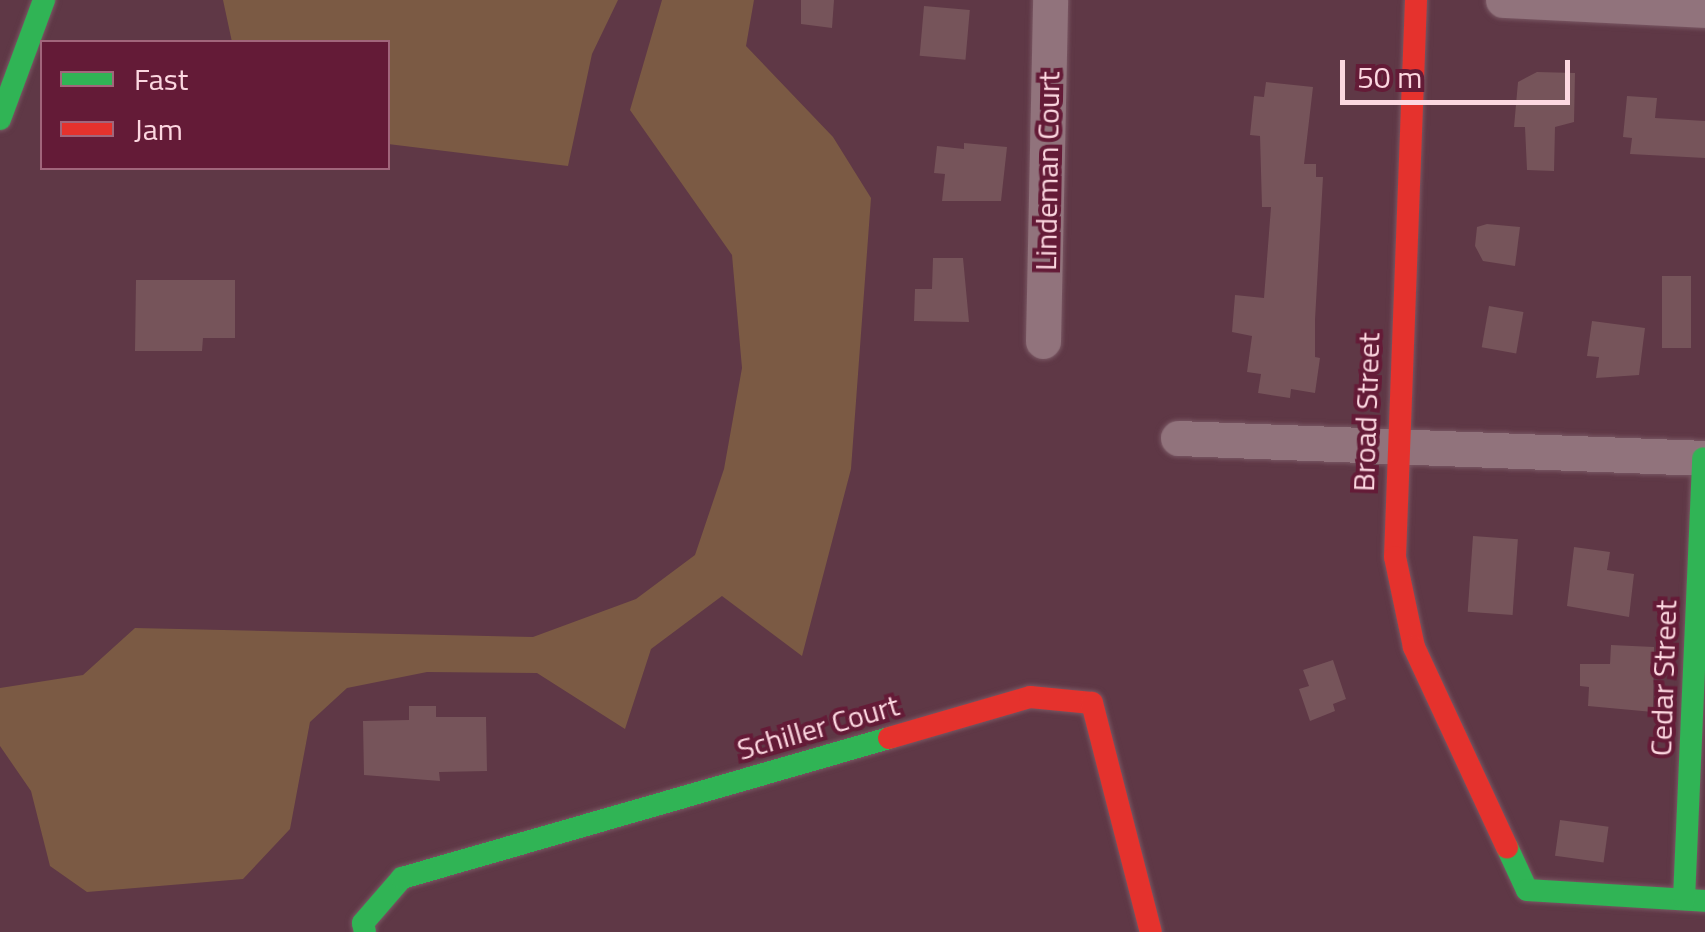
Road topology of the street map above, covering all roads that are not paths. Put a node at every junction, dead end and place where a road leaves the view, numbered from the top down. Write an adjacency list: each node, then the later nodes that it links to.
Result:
1 (44, 0): 6 (street)
2 (1050, 0): 7 (street, Lindeman Court)
3 (1416, 0): 9 (street, Broad Street)
4 (1503, 0): 5 (street)
5 (1705, 10)
6 (0, 119)
7 (1044, 341)
8 (1178, 438): 9 (street)
9 (1396, 448): 10 (street); 11 (street, Broad Street)
10 (1704, 458): 11 (street, Cedar Street)
11 (1694, 900)
12 (365, 932): 13 (street, Schiller Court)
13 (1152, 932)

